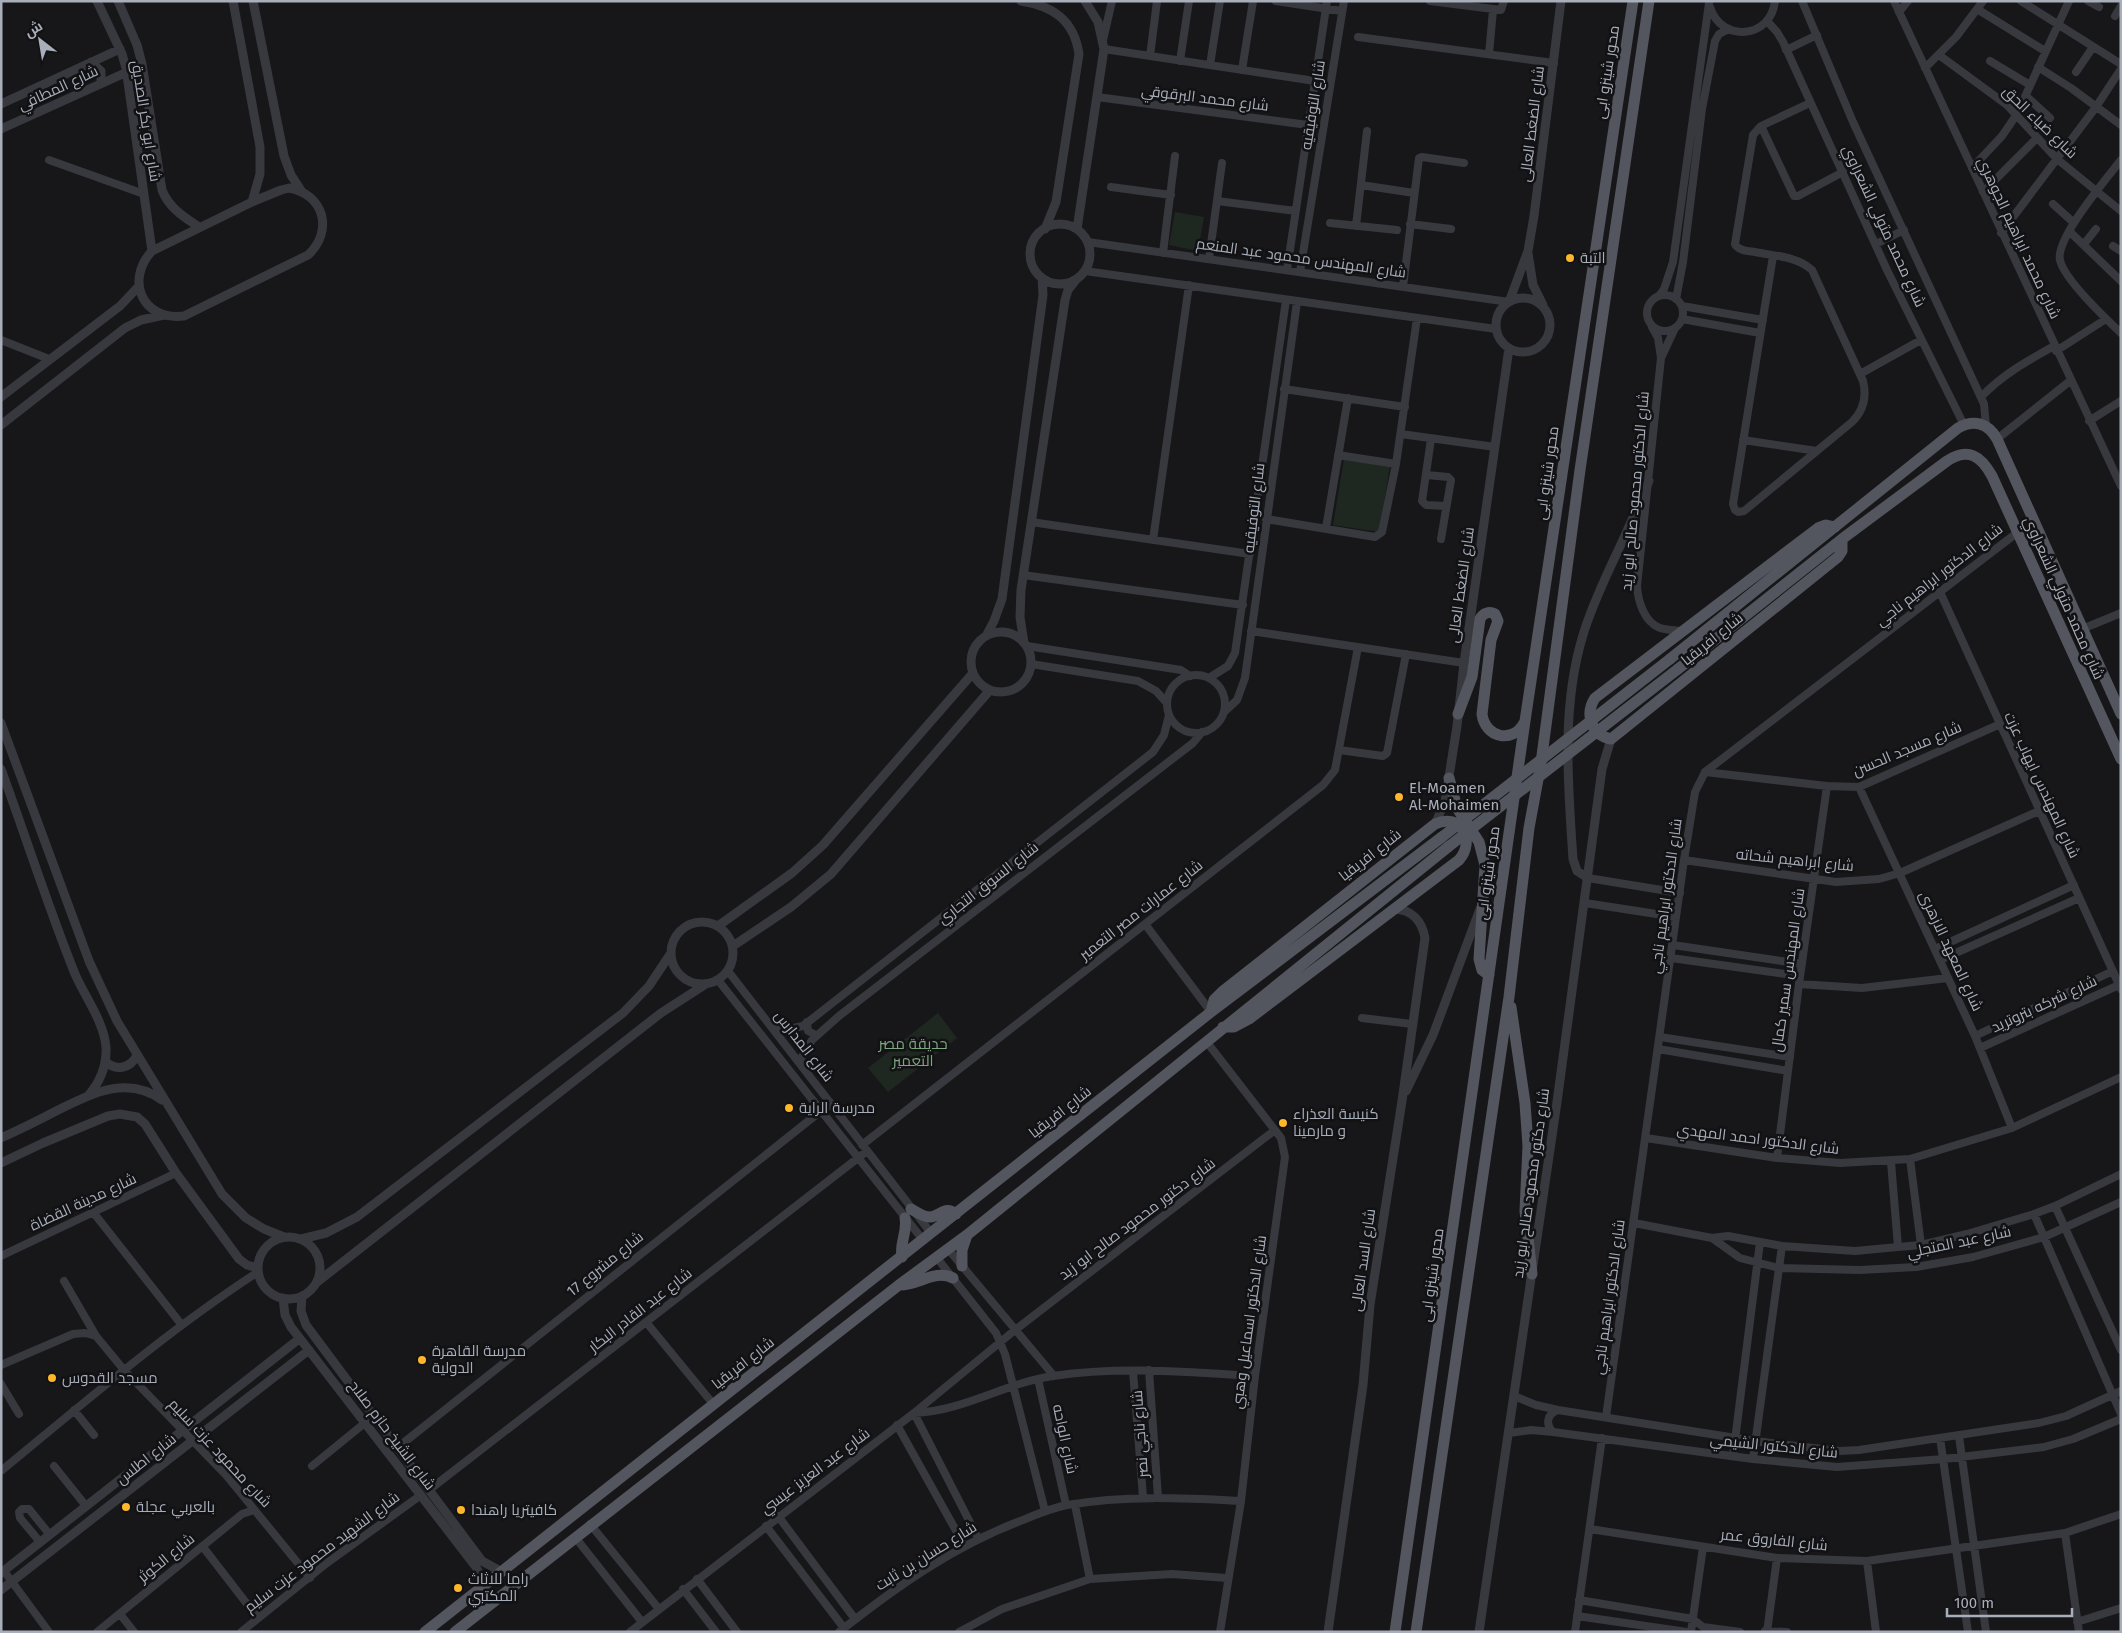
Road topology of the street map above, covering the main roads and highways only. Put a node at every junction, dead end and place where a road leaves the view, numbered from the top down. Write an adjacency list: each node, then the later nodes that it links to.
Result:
1 (1633, 1): 8 (main road, محور شينزو ابى)
2 (1649, 1): 12 (main road, محور شينزو ابى)
3 (1964, 425): 4 (main road, شارع افريقيا); 7 (main road, شارع محمد متولي الشعراوي)
4 (1835, 527): 5 (main road, شارع افريقيا); 13 (main road, bridge)
5 (1842, 539): 9 (main road, شارع محمد متولي الشعراوي); 14 (main road, bridge)
6 (1458, 714): 8 (main road)
7 (2121, 714)
8 (1525, 721): 11 (main road, محور شينزو ابى)
9 (2121, 759)
10 (1449, 778): 11 (main road)
11 (1489, 975): 24 (main road, محور شينزو ابى)
12 (1509, 997): 19 (main road); 25 (main road, محور شينزو ابى)
13 (1211, 1012): 14 (main road, شارع افريقيا); 15 (main road, شارع افريقيا)
14 (1223, 1027): 16 (main road)
15 (956, 1214): 17 (main road, شارع افريقيا); 17 (main road)
16 (967, 1235): 18 (main road); 21 (main road)
17 (902, 1257): 22 (main road, شارع افريقيا)
18 (962, 1266)
19 (1532, 1274)
20 (953, 1278): 21 (main road)
21 (898, 1285): 23 (main road)
22 (426, 1632)
23 (454, 1632)
24 (1395, 1632)
25 (1416, 1632)

